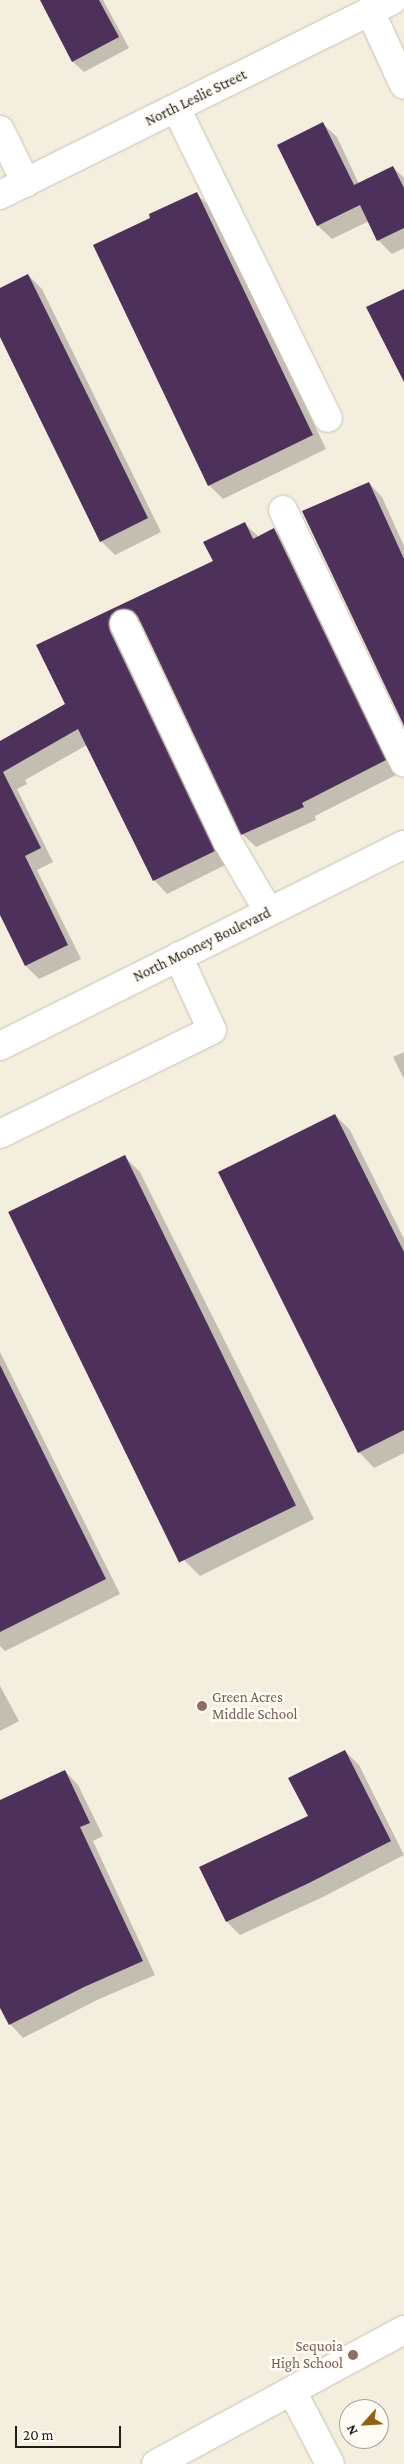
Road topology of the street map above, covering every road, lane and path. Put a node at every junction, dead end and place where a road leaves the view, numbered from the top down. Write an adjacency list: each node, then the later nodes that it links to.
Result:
1 (381, 6): 2 (street); 3 (street, North Leslie Street)
2 (404, 84)
3 (176, 108): 5 (street, North Leslie Street); 7 (street)
4 (0, 130): 5 (street)
5 (26, 183): 6 (street, North Leslie Street)
6 (0, 195)
7 (328, 418)
8 (283, 510): 10 (street)
9 (124, 624): 12 (street)
10 (404, 762)
11 (404, 845): 12 (street, North Mooney Boulevard)
12 (269, 912): 13 (street, North Mooney Boulevard)
13 (178, 956): 14 (street, North Mooney Boulevard); 15 (street)
14 (1, 1044)
15 (0, 1134)
16 (404, 2330): 17 (street)
17 (292, 2391): 18 (street); 19 (street)
18 (156, 2464)
19 (330, 2464)

